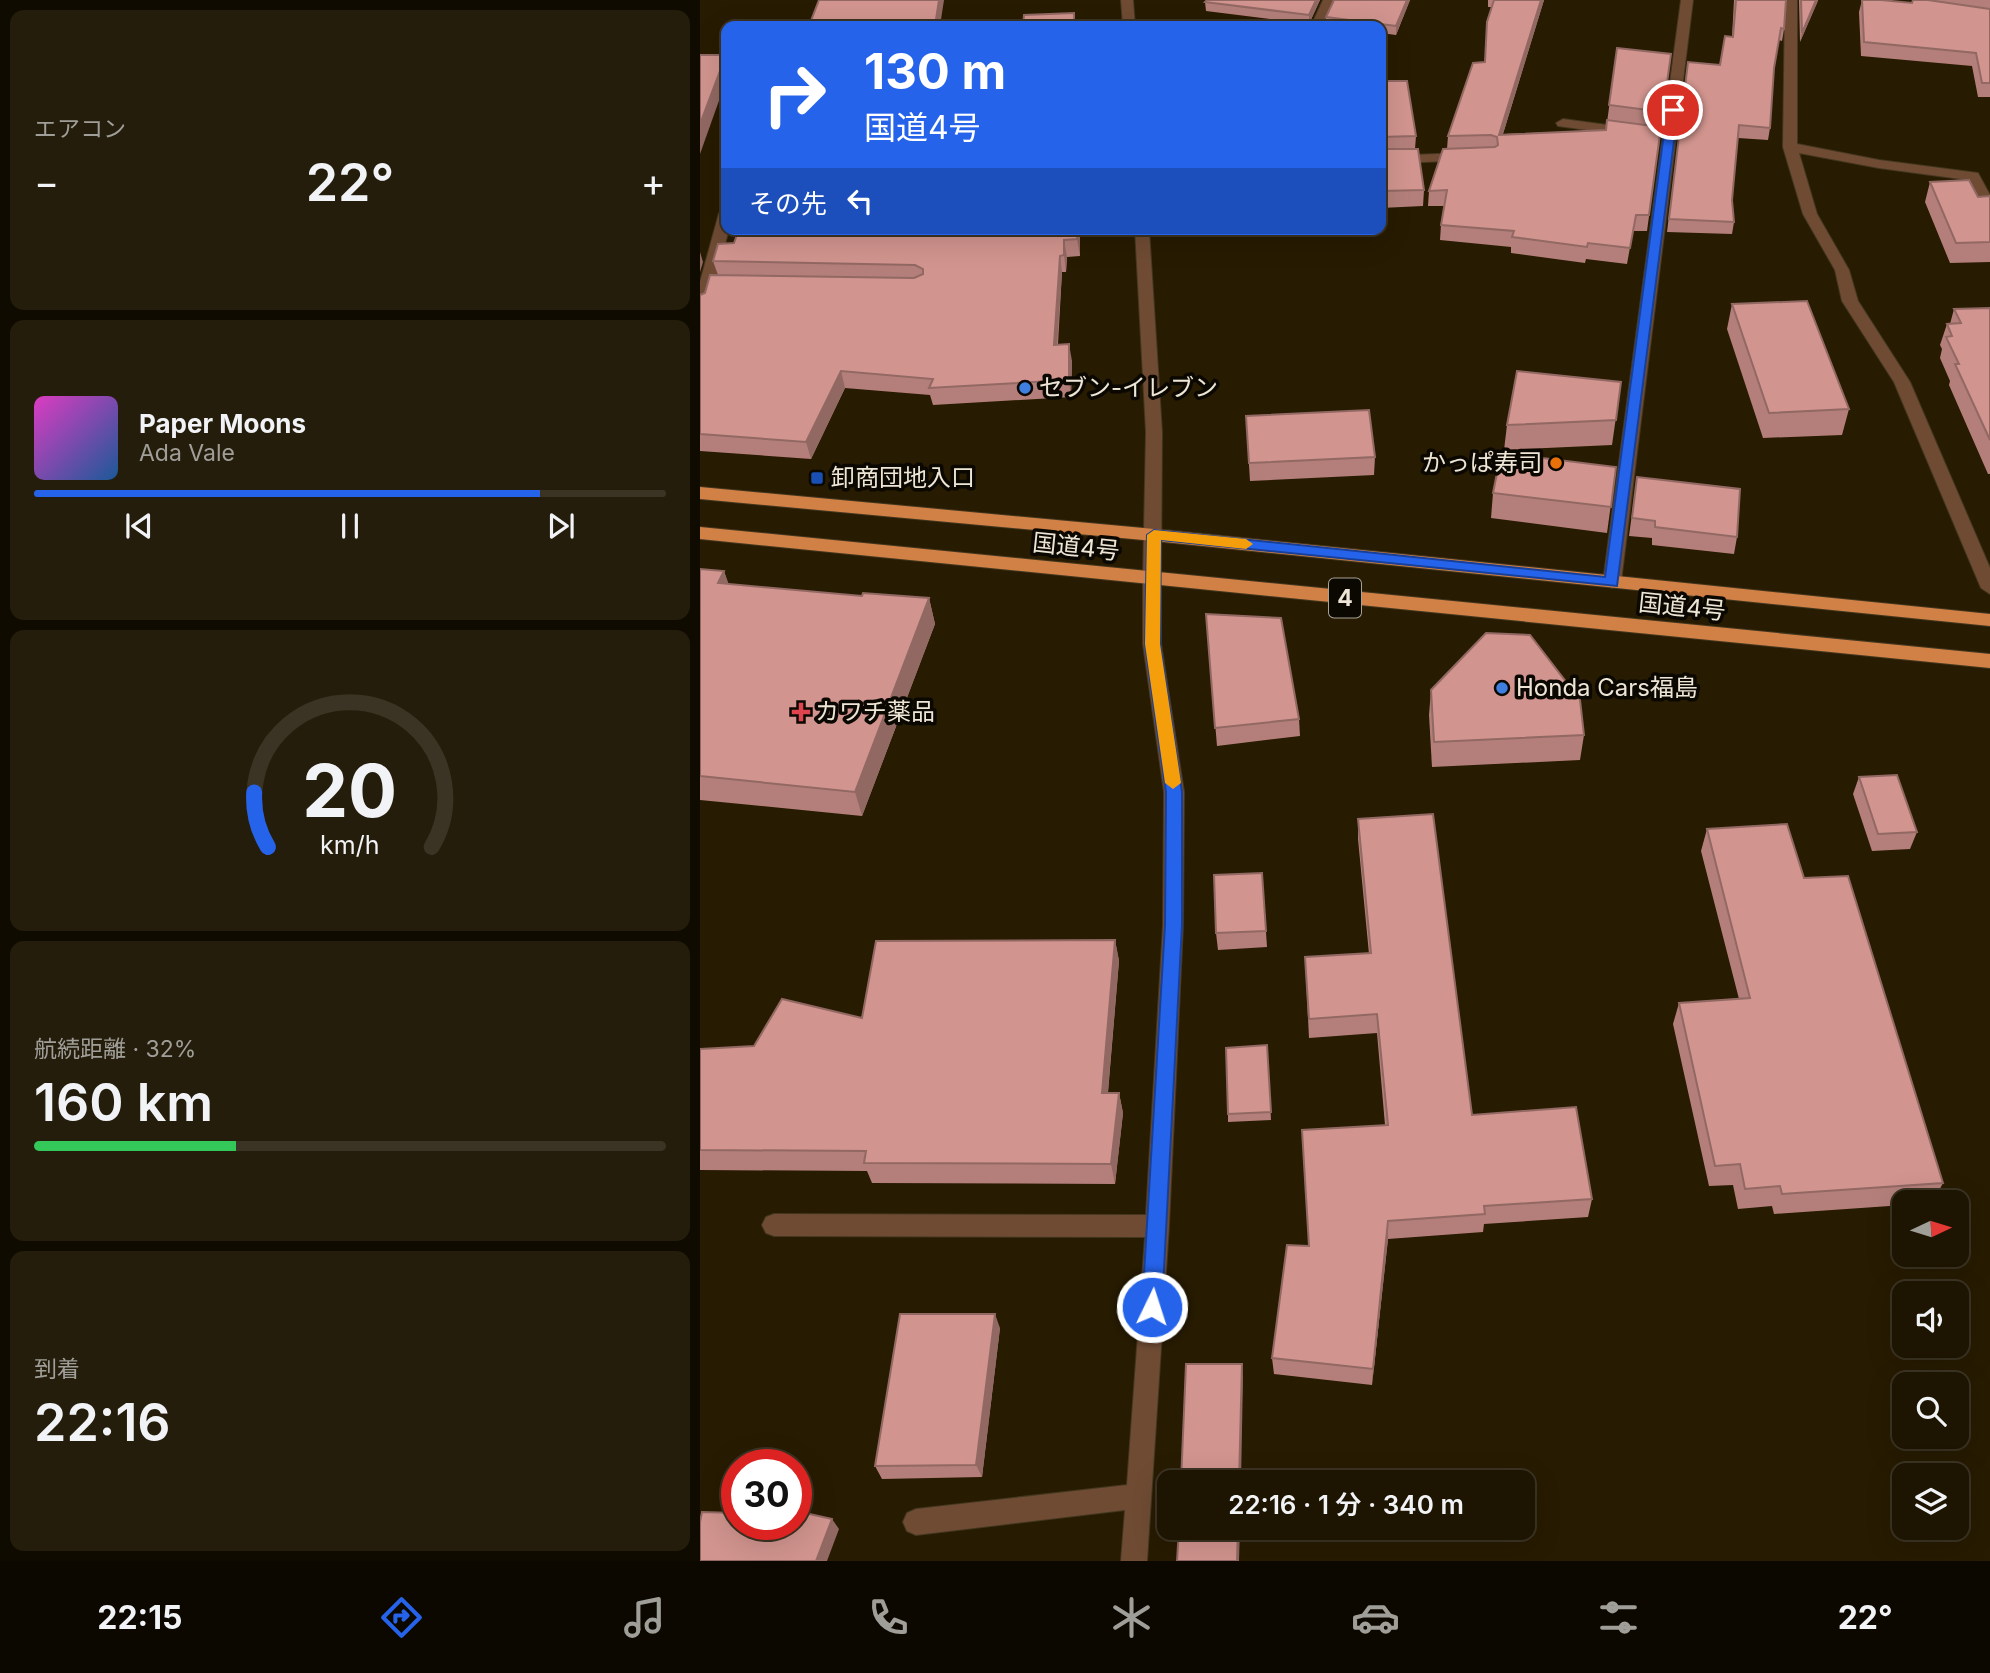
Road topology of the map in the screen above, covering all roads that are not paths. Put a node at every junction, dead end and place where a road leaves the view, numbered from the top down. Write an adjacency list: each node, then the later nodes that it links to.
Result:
1 (1127, 0): 5 (street)
2 (1329, 0): 6 (street)
3 (1687, 0): 8 (street)
4 (1791, 0): 9 (street)
5 (1129, 21)
6 (1319, 21)
7 (1563, 123): 8 (street)
8 (1656, 135): 20 (street)
9 (1790, 147): 12 (street); 21 (street)
10 (1476, 157): 11 (street)
11 (1386, 160)
12 (1990, 209)
13 (722, 235): 15 (street)
14 (1142, 235): 18 (street)
15 (700, 309)
16 (700, 493): 18 (highway, 国道4号 / 4)
17 (700, 533): 19 (highway, 国道4号 / 4)
18 (1154, 535): 19 (street); 20 (highway, 国道4号 / 4)
19 (1152, 579): 23 (highway, 国道4号 / 4); 25 (street)
20 (1612, 582): 22 (highway, 国道4号 / 4)
21 (1990, 589)
22 (1990, 620)
23 (1990, 661)
24 (774, 1225): 25 (street)
25 (1157, 1226): 26 (street)
26 (1138, 1496): 27 (street); 28 (street)
27 (916, 1522)
28 (1134, 1561)

